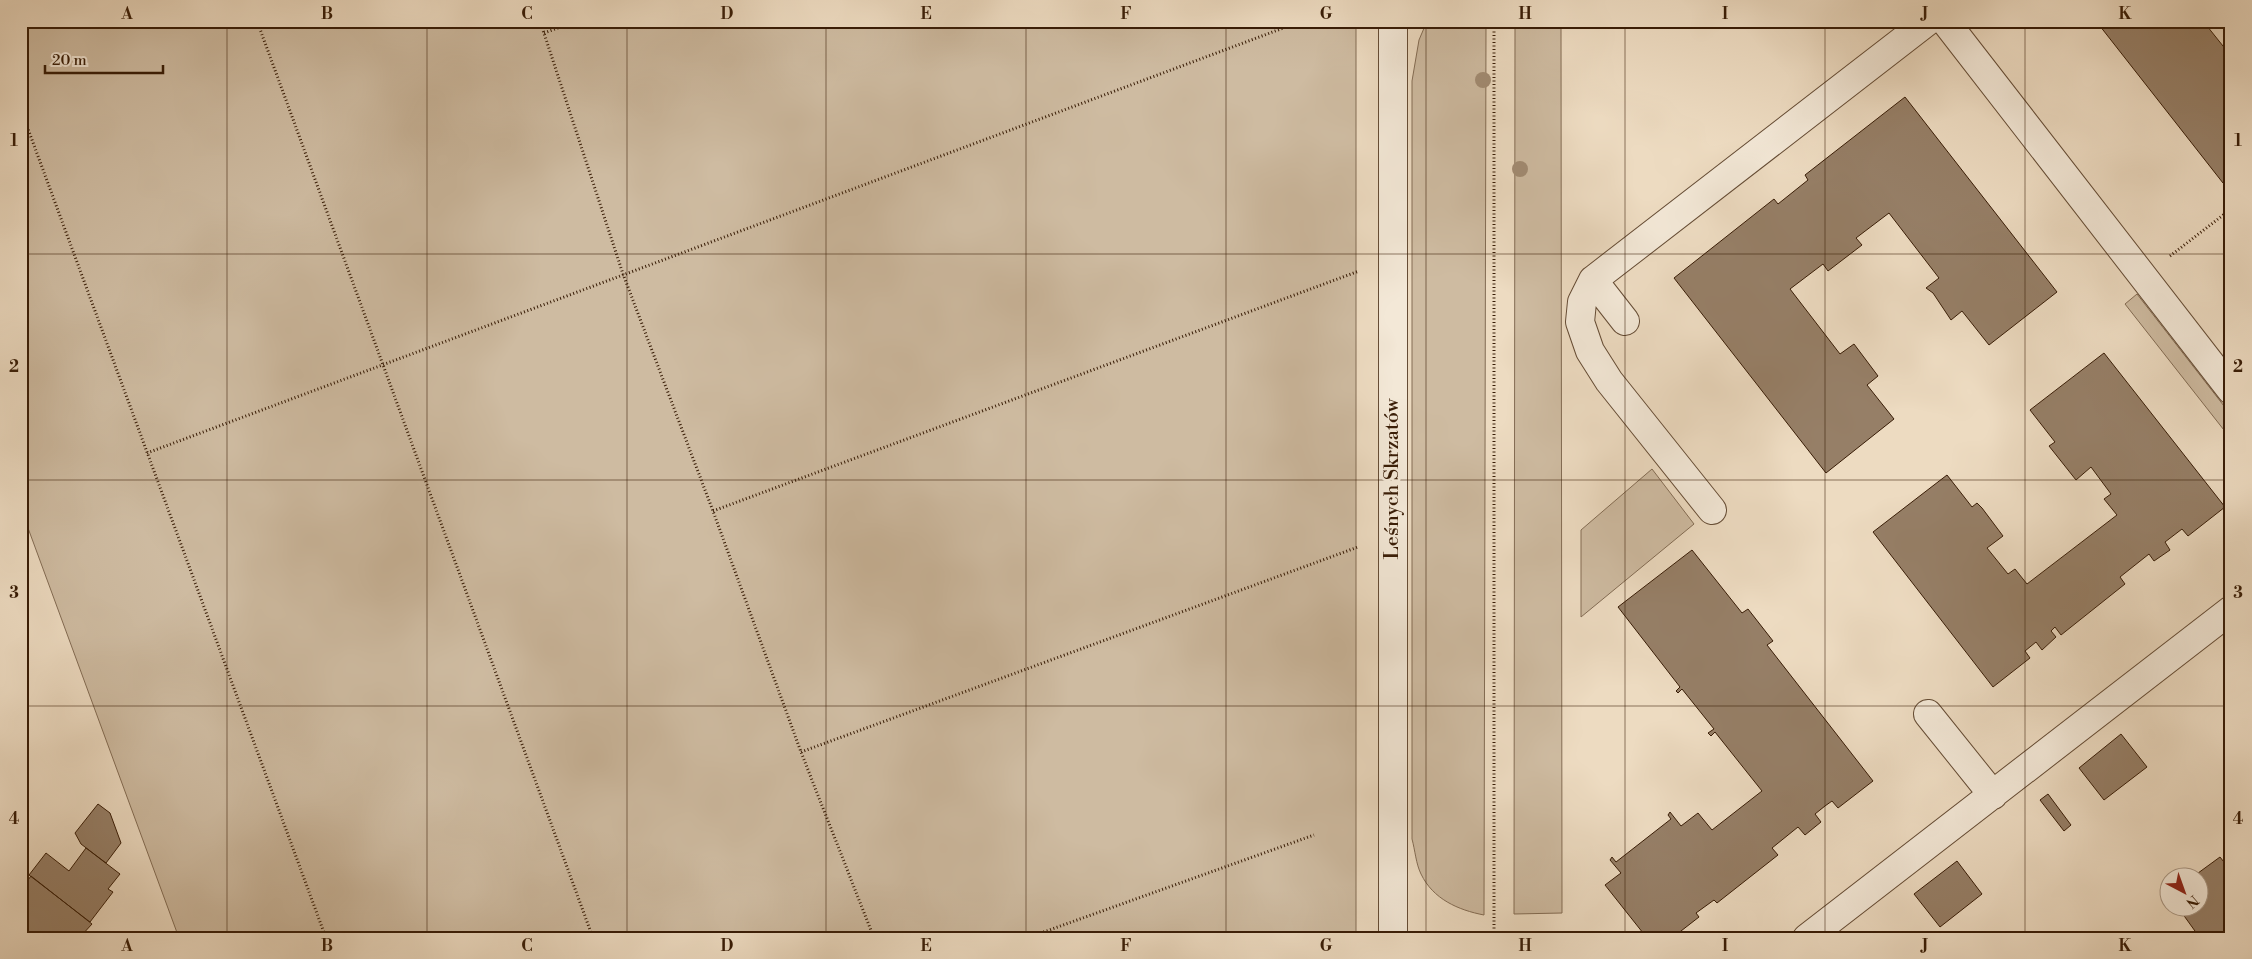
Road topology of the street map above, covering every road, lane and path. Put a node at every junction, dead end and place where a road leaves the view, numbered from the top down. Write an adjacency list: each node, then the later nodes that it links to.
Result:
1 (257, 21): 17 (path)
2 (540, 21): 9 (path)
3 (577, 21): 9 (path)
4 (1302, 21): 13 (path)
5 (1393, 21): 32 (street, Leśnych Skrzatów)
6 (1494, 21): 33 (path)
7 (1928, 21): 15 (street)
8 (1945, 21): 14 (street)
9 (544, 33): 13 (path)
10 (21, 110): 19 (path)
11 (2231, 209): 14 (path)
12 (1356, 272): 21 (path)
13 (623, 274): 17 (path); 21 (path)
14 (2144, 278): 18 (street)
15 (1593, 280): 16 (street); 20 (street)
16 (1625, 321)
17 (384, 364): 19 (path); 29 (path)
18 (2231, 390)
19 (147, 453): 28 (path)
20 (1712, 510)
21 (713, 511): 25 (path)
22 (1356, 547): 25 (path)
23 (2231, 610): 26 (street)
24 (1928, 714): 26 (street)
25 (801, 752): 30 (path)
26 (1994, 795): 34 (street)
27 (1314, 835): 31 (path)
28 (326, 938)
29 (593, 938)
30 (874, 938)
31 (1027, 938)
32 (1393, 938)
33 (1494, 938)
34 (1807, 938)

